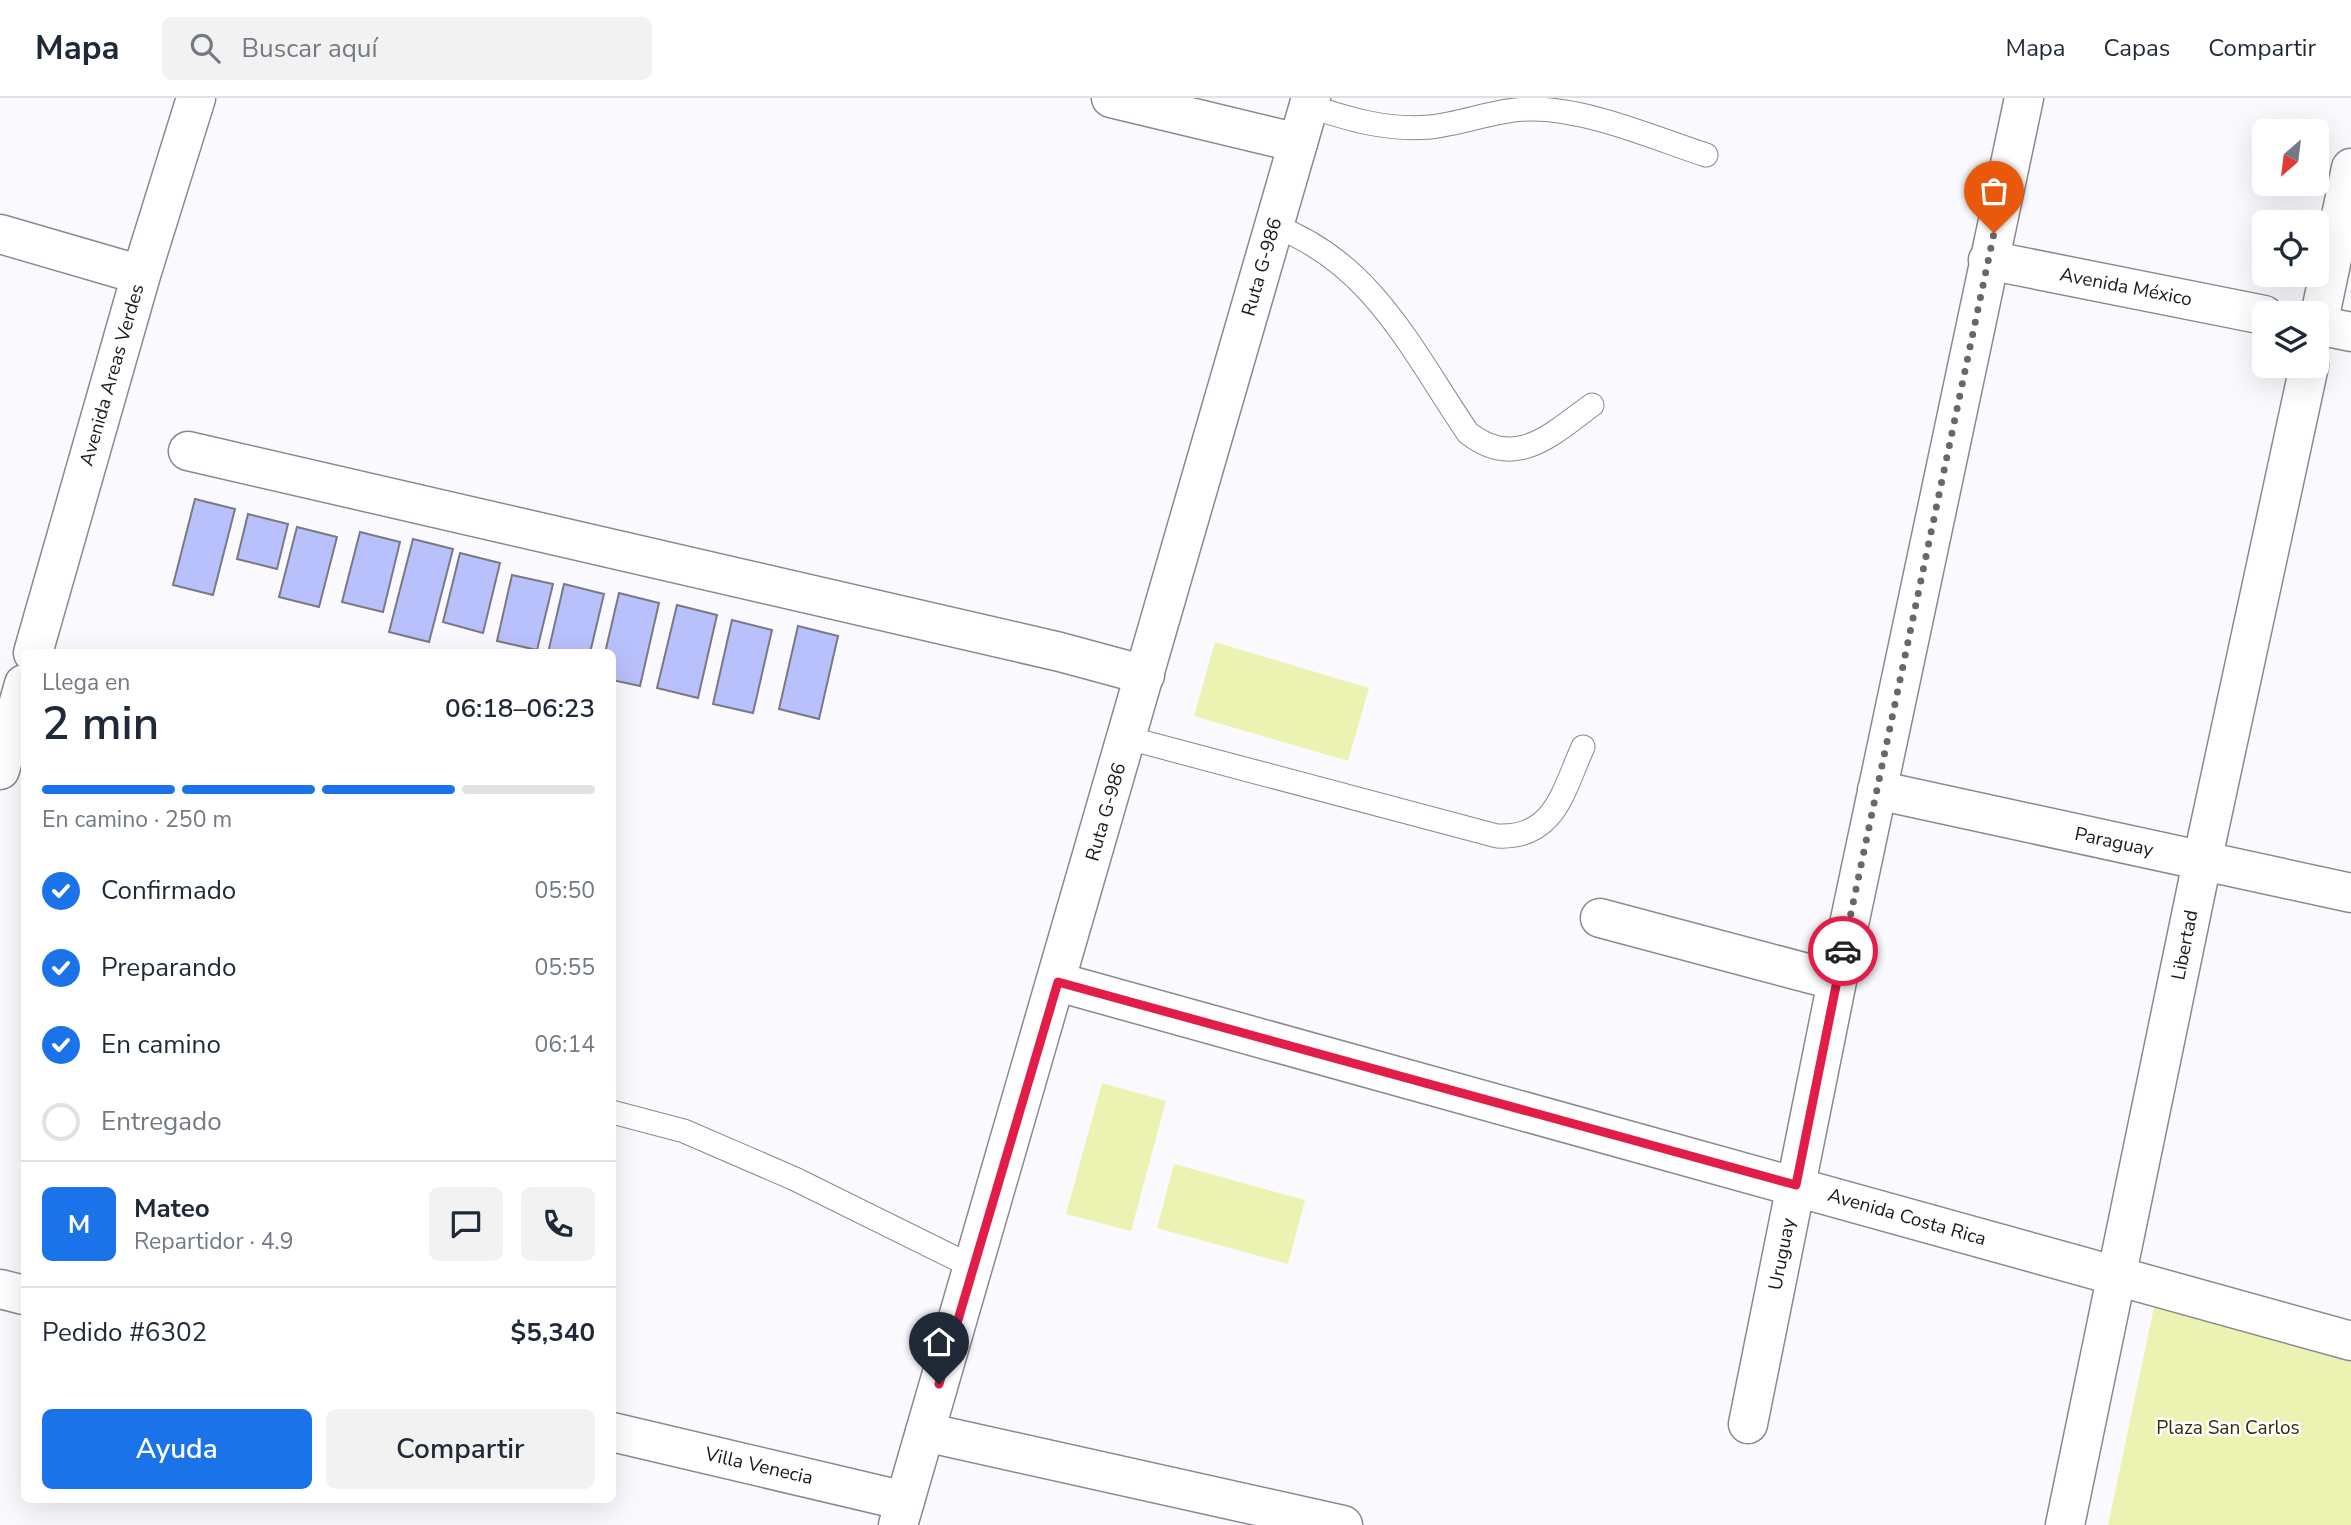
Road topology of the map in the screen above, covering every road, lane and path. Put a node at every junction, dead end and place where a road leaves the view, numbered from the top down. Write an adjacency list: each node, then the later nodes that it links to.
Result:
1 (196, 98): 11 (street, Avenida Areas Verdes)
2 (1111, 98): 5 (street)
3 (2024, 98): 10 (street, Uruguay)
4 (1310, 102): 5 (street, Ruta G-986); 6 (lane)
5 (1298, 144): 8 (street, Ruta G-986)
6 (1706, 155)
7 (2351, 168): 12 (street)
8 (1274, 226): 17 (lane); 20 (street, Ruta G-986)
9 (0, 234): 11 (street)
10 (1988, 260): 13 (street, Avenida México); 25 (street, Uruguay)
11 (141, 275): 19 (street, Avenida Areas Verdes)
12 (2323, 301)
13 (2252, 313)
14 (2329, 329): 15 (street)
15 (2351, 332)
16 (2306, 378): 26 (street, Libertad)
17 (1592, 405)
18 (188, 451): 20 (street)
19 (34, 649)
20 (1145, 675): 22 (street, Ruta G-986)
21 (21, 695): 24 (street)
22 (1128, 738): 23 (lane); 30 (street, Ruta G-986)
23 (1583, 747)
24 (0, 770)
25 (1877, 790): 26 (street, Paraguay); 29 (street, Uruguay)
26 (2202, 862): 27 (street, Paraguay); 34 (street, Libertad)
27 (2351, 893)
28 (1600, 918): 29 (street)
29 (1837, 981): 32 (street, Uruguay)
30 (1058, 982): 32 (street, Avenida Costa Rica); 33 (street, Ruta G-986)
31 (616, 1113): 33 (lane)
32 (1796, 1185): 34 (street, Avenida Costa Rica); 38 (street, Uruguay)
33 (973, 1267): 39 (street, Ruta G-986)
34 (2119, 1277): 37 (street, Avenida Costa Rica); 43 (street, Libertad)
35 (0, 1289): 36 (street)
36 (21, 1294)
37 (2351, 1341)
38 (1748, 1424)
39 (925, 1432): 41 (street, Ruta G-986); 42 (street)
40 (616, 1433): 41 (street, Villa Venecia)
41 (902, 1513)
42 (1343, 1525)
43 (2065, 1525)

